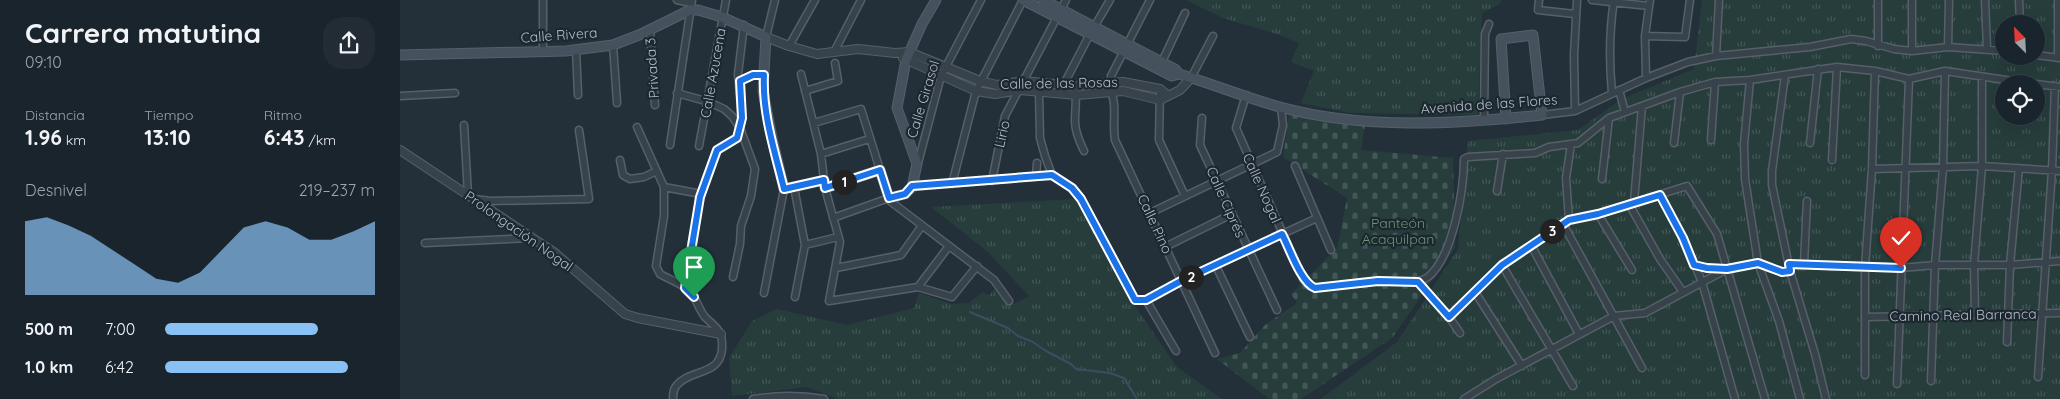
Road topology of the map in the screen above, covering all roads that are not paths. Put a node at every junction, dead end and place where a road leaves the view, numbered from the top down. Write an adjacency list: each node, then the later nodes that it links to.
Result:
1 (678, 0): 27 (street)
2 (726, 0): 32 (street, Calle Azucena)
3 (775, 0): 39 (street)
4 (815, 0): 42 (street)
5 (861, 0): 51 (street)
6 (936, 0): 53 (main road)
7 (981, 0): 59 (street, Calle Girasol)
8 (1023, 0): 29 (main road, Avenida de las Flores); 75 (street)
9 (1043, 0): 29 (main road, Avenida de las Flores)
10 (1066, 0): 29 (street, Lirio)
11 (1110, 0): 36 (street)
12 (1150, 0): 46 (street)
13 (1540, 0): 30 (street)
14 (1577, 0): 30 (street)
15 (1592, 0): 25 (street)
16 (1690, 0): 38 (street)
17 (1718, 0): 54 (street)
18 (1878, 0): 43 (street)
19 (1912, 0): 49 (street)
20 (1949, 0): 44 (street)
21 (1985, 0): 45 (street)
22 (2019, 0): 31 (street)
23 (2058, 0): 40 (street)
24 (543, 1): 50 (street)
25 (1614, 1): 26 (street); 93 (street)
26 (1650, 3): 38 (street)
27 (691, 4): 32 (main road); 35 (main road, Calle Rivera); 92 (street)
28 (1186, 13): 58 (street)
29 (1058, 14): 36 (main road, Avenida de las Flores); 76 (street, Lirio)
30 (1576, 14): 105 (street)
31 (2020, 15)
32 (722, 17): 34 (main road); 100 (street, Calle Azucena)
33 (1489, 24): 111 (street)
34 (744, 25): 39 (main road); 74 (street, Calle Azucena)
35 (650, 30): 41 (main road, Calle Rivera); 102 (street, Privada 3)
36 (1092, 31): 46 (main road, Avenida de las Flores); 79 (street)
37 (1213, 36): 68 (street)
38 (1645, 36): 69 (street)
39 (766, 37): 42 (street, Calle de las Rosas); 65 (main road)
40 (2059, 44): 56 (street)
41 (612, 45): 47 (main road, Calle Rivera); 101 (street)
42 (789, 46): 51 (street, Calle de las Rosas)
43 (1878, 46): 49 (street, Avenida de las Flores); 54 (street, Avenida de las Flores)
44 (1948, 47): 45 (street, Avenida de las Flores); 49 (street, Avenida de las Flores)
45 (1986, 48): 48 (street, Avenida de las Flores)
46 (1126, 49): 58 (main road, Avenida de las Flores); 77 (street)
47 (576, 50): 50 (main road, Calle Rivera); 94 (street)
48 (1995, 50)
49 (1912, 51)
50 (543, 52): 52 (main road, Calle Rivera)
51 (834, 52): 53 (street, Calle de las Rosas)
52 (400, 54)
53 (907, 56): 59 (street, Calle de las Rosas); 67 (street, Calle de las Rosas); 131 (main road)
54 (1716, 56): 69 (street, Avenida de las Flores)
55 (2045, 56): 56 (street)
56 (2059, 58)
57 (835, 63): 86 (street)
58 (1160, 66): 68 (main road, Avenida de las Flores)
59 (945, 67): 67 (street, Calle Girasol); 75 (street, Calle de las Rosas)
60 (1837, 67): 61 (street); 62 (street); 129 (street)
61 (1818, 69): 66 (street); 120 (street)
62 (1875, 70): 71 (street); 138 (street)
63 (1946, 72): 70 (street); 71 (street); 136 (street)
64 (801, 74): 86 (street)
65 (764, 75): 74 (street); 153 (main road)
66 (1785, 75): 72 (street); 183 (street)
67 (941, 76): 87 (street, Calle de las Rosas); 131 (street, Calle Girasol)
68 (1192, 78): 96 (street); 97 (main road, Avenida de las Flores)
69 (1646, 78): 85 (street, Avenida de las Flores)
70 (1982, 78): 73 (street); 134 (street)
71 (1909, 79): 135 (street)
72 (1750, 80): 78 (street); 181 (street)
73 (1995, 80)
74 (740, 81): 115 (street, Calle Azucena)
75 (980, 81): 76 (street, Calle de las Rosas); 87 (street)
76 (1023, 81): 79 (street, Calle de las Rosas); 84 (street, Lirio)
77 (1110, 82): 81 (street, Calle de las Rosas); 83 (street, Calle de las Rosas); 88 (street, Calle Pino)
78 (1715, 82): 90 (street); 118 (street)
79 (1064, 84): 81 (street, Calle de las Rosas)
80 (2045, 85): 82 (street)
81 (1075, 86): 95 (street)
82 (2058, 87): 140 (street)
83 (1160, 89): 96 (street, Calle de las Rosas); 99 (street)
84 (1020, 90): 87 (street, Calle de las Rosas); 89 (street, Calle de las Rosas); 146 (street, Lirio)
85 (1619, 90): 93 (street, Avenida de las Flores); 106 (street)
86 (806, 91): 112 (street)
87 (976, 91): 149 (street)
88 (1112, 91): 95 (street, Calle de las Rosas); 99 (street, Calle de las Rosas); 162 (street, Calle Pino)
89 (1039, 92): 95 (street, Calle de las Rosas); 143 (street)
90 (1680, 92): 103 (street); 119 (street)
91 (455, 93): 98 (street)
92 (677, 93): 100 (street); 121 (street)
93 (1612, 93): 105 (street, Avenida de las Flores)
94 (578, 95)
95 (1077, 95): 125 (street)
96 (1167, 95): 99 (street)
97 (1246, 95): 104 (main road, Avenida de las Flores); 132 (street, Calle Nogal)
98 (400, 96)
99 (1160, 100): 156 (street)
100 (709, 102): 115 (street); 123 (street, Calle Azucena)
101 (617, 103)
102 (655, 106)
103 (1642, 106): 106 (street); 161 (street)
104 (1281, 107): 111 (main road, Avenida de las Flores); 132 (street)
105 (1575, 111): 107 (street, Avenida de las Flores)
106 (1625, 112): 109 (street)
107 (1542, 115): 110 (main road, Avenida de las Flores); 110 (main road)
108 (1202, 118): 147 (street, Calle Ciprés)
109 (1609, 118): 122 (street); 145 (street)
110 (1506, 119): 111 (main road, Avenida de las Flores)
111 (1484, 120)
112 (814, 123): 117 (street); 126 (street)
113 (464, 125): 157 (street)
114 (637, 127): 141 (street)
115 (740, 128): 158 (street); 197 (street)
116 (579, 130): 157 (street)
117 (870, 139): 126 (street); 139 (street)
118 (1711, 140)
119 (1674, 143)
120 (1810, 143)
121 (670, 144)
122 (1571, 144): 127 (street); 167 (street)
123 (699, 146)
124 (400, 150): 157 (street, Prolongación Nogal)
125 (1084, 151)
126 (821, 154): 148 (street)
127 (1503, 154): 154 (street); 199 (street)
128 (620, 160): 141 (street)
129 (1832, 160)
130 (1036, 162): 144 (street)
131 (917, 164): 150 (main road, Calle Girasol)
132 (1251, 165): 147 (street); 169 (street, Calle Nogal)
133 (1295, 166): 166 (street)
134 (1982, 166): 136 (street); 137 (street); 187 (street)
135 (1907, 168): 136 (street); 138 (street); 193 (street)
136 (1943, 168): 184 (street)
137 (2019, 168): 140 (street); 188 (street)
138 (1872, 169): 191 (street)
139 (880, 170): 148 (main road); 159 (main road)
140 (2052, 170): 142 (street); 179 (street)
141 (657, 171): 151 (street)
142 (2060, 171)
143 (1052, 175): 144 (street); 207 (street)
144 (1036, 176): 146 (street)
145 (1602, 179)
146 (992, 181): 149 (street)
147 (1217, 181): 156 (street); 163 (street, Calle Ciprés)
148 (824, 184): 152 (main road); 165 (street)
149 (952, 184): 150 (street)
150 (912, 186): 159 (main road)
151 (664, 187): 158 (street); 202 (street)
152 (794, 187): 153 (main road); 173 (street)
153 (784, 189): 205 (street)
154 (1497, 191)
155 (1660, 195): 161 (street); 186 (street); 194 (street)
156 (1185, 196): 162 (street)
157 (471, 197): 171 (street, Prolongación Nogal)
158 (700, 197): 202 (street)
159 (889, 198): 165 (street); 168 (street)
160 (1807, 201): 182 (street)
161 (1632, 203): 164 (street); 204 (street)
162 (1150, 213): 176 (street, Calle Pino)
163 (1232, 214): 176 (street); 177 (street, Calle Ciprés)
164 (1598, 214): 167 (street); 195 (street)
165 (833, 218): 170 (street)
166 (1317, 218): 169 (street); 178 (street)
167 (1566, 222): 174 (street); 215 (street)
168 (922, 227): 175 (street); 192 (street)
169 (1282, 234): 177 (street); 199 (street, Calle Nogal)
170 (838, 237): 173 (street); 192 (street)
171 (530, 238): 172 (street); 220 (street, Prolongación Nogal)
172 (425, 243)
173 (806, 244): 206 (street)
174 (1531, 245): 185 (street); 221 (street)
175 (949, 246): 189 (street); 201 (street)
176 (1165, 247): 198 (street, Calle Pino)
177 (1248, 250): 190 (street); 209 (street, Calle Ciprés)
178 (1331, 250)
179 (2045, 261): 180 (street); 188 (street); 210 (street)
180 (2060, 261)
181 (1758, 263): 194 (street); 196 (street); 240 (street)
182 (1804, 263): 183 (street); 191 (street)
183 (1789, 264): 196 (street)
184 (1935, 264): 187 (street); 193 (street); 212 (street)
185 (1502, 265): 203 (street); 224 (street)
186 (1694, 265): 194 (street); 200 (street)
187 (1974, 265): 188 (street); 213 (street)
188 (2010, 265): 214 (street)
189 (977, 266): 201 (street); 208 (street)
190 (1216, 266): 198 (street); 222 (street)
191 (1865, 266): 193 (street); 218 (street)
192 (836, 268): 201 (street)
193 (1901, 268): 216 (street)
194 (1727, 269): 200 (street); 239 (street)
195 (1632, 270)
196 (1790, 271): 241 (street)
197 (733, 277)
198 (1181, 281): 207 (street); 226 (street, Calle Pino)
199 (1418, 282): 217 (street)
200 (1702, 282): 204 (street); 238 (street)
201 (918, 286)
202 (685, 288): 220 (street)
203 (1475, 292): 217 (street); 227 (street)
204 (1683, 292): 215 (street)
205 (764, 293)
206 (795, 297)
207 (1146, 300): 225 (street)
208 (1008, 301)
209 (1277, 310)
210 (2042, 313): 211 (street, Camino Real Barranca); 214 (street, Camino Real Barranca); 230 (street)
211 (2060, 313)
212 (1934, 314): 213 (street, Camino Real Barranca); 216 (street, Camino Real Barranca); 231 (street)
213 (1975, 314): 214 (street, Camino Real Barranca)
214 (2009, 314): 223 (street)
215 (1614, 316): 221 (street); 228 (street)
216 (1899, 316): 218 (street, Camino Real Barranca); 232 (street)
217 (1449, 317): 219 (street)
218 (1866, 317): 229 (street)
219 (1460, 333)
220 (721, 334): 234 (street)
221 (1579, 334): 224 (street)
222 (1250, 337)
223 (2007, 342)
224 (1553, 349): 227 (street); 233 (street)
225 (1176, 351)
226 (1215, 353)
227 (1522, 366): 237 (street)
228 (1642, 368)
229 (1865, 375)
230 (2038, 377)
231 (1931, 380)
232 (1897, 384)
233 (1573, 386)
234 (673, 399)
235 (753, 399): 236 (street)
236 (824, 399)
237 (1464, 399)
238 (1734, 399)
239 (1765, 399)
240 (1800, 399)
241 (1826, 399)

